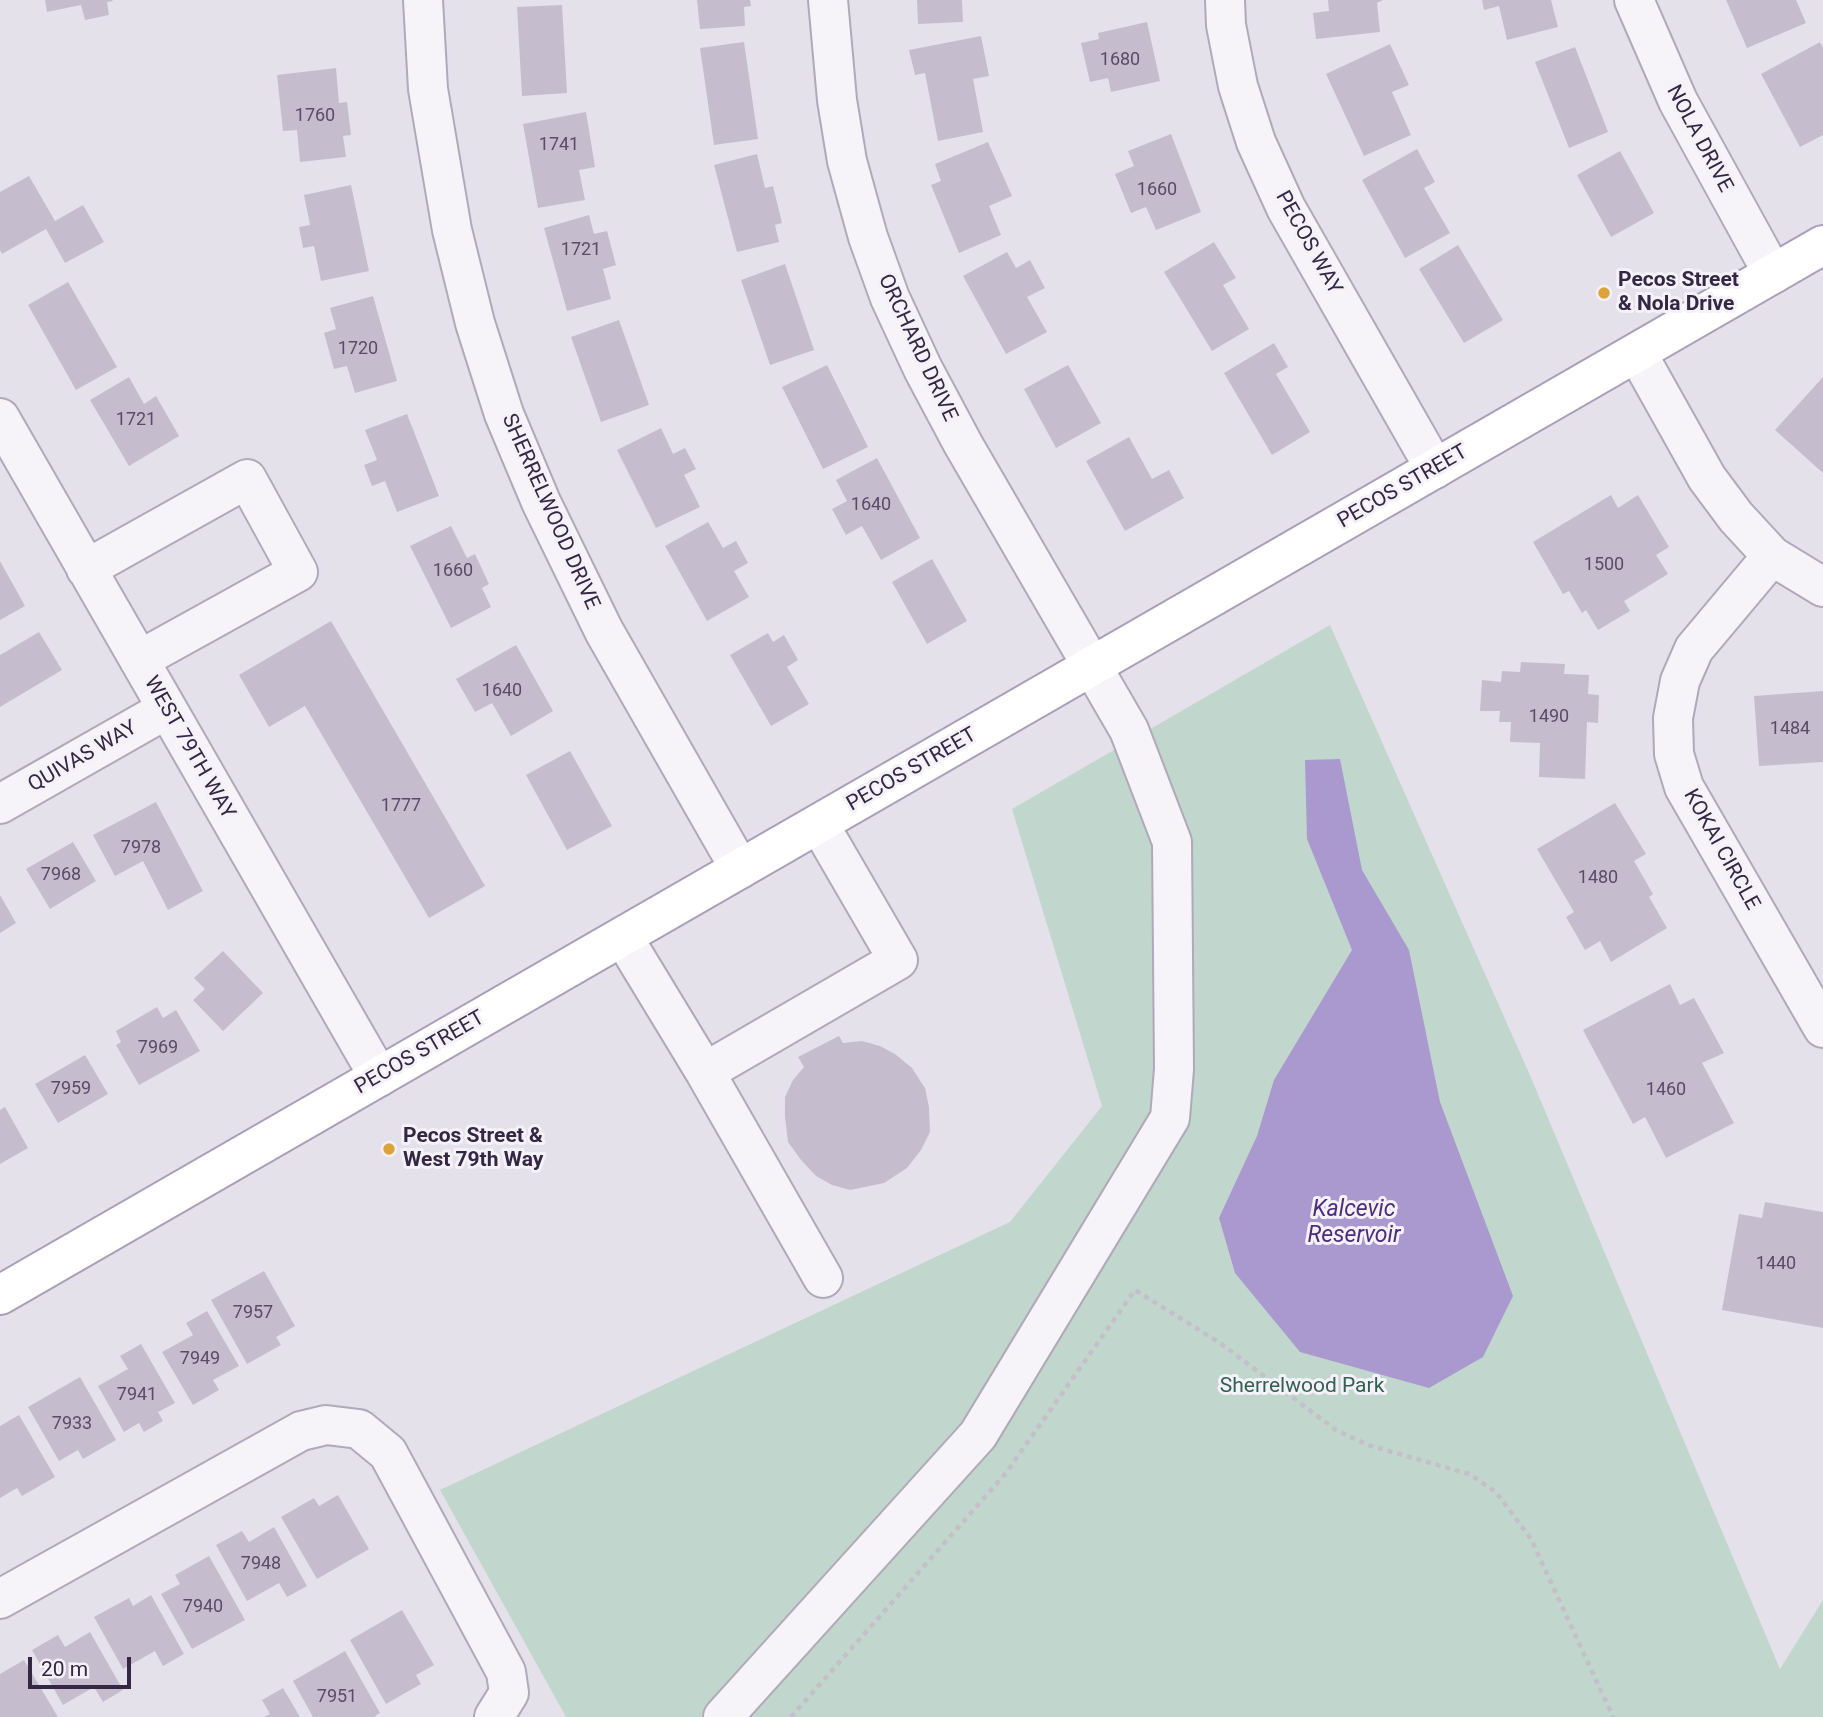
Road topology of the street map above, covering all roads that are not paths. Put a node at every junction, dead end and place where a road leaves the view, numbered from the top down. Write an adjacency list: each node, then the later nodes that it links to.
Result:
1 (424, 0): 18 (street, SHERRELWOOD DRIVE)
2 (828, 0): 14 (street, ORCHARD DRIVE)
3 (1225, 0): 9 (street, PECOS WAY)
4 (1634, 0): 6 (street, NOLA DRIVE)
5 (1823, 245): 6 (main road, PECOS STREET)
6 (1773, 274): 7 (main road, PECOS STREET)
7 (1637, 353): 9 (main road, PECOS STREET); 10 (street)
8 (0, 418): 11 (street, WEST 79TH WAY)
9 (1435, 469): 14 (main road, PECOS STREET)
10 (1772, 556): 12 (street); 20 (street, KOKAI CIRCLE)
11 (86, 569): 13 (street, WEST 79TH WAY); 13 (street)
12 (1823, 587)
13 (139, 660): 15 (street, WEST 79TH WAY)
14 (1092, 666): 17 (main road, PECOS STREET); 27 (street, ORCHARD DRIVE)
15 (167, 709): 16 (street, QUIVAS WAY); 22 (street, WEST 79TH WAY)
16 (0, 804)
17 (819, 824): 18 (main road, PECOS STREET); 21 (street)
18 (740, 869): 19 (main road, PECOS STREET)
19 (623, 937): 21 (street); 22 (main road, PECOS STREET)
20 (1823, 1028)
21 (705, 1072): 23 (street)
22 (379, 1077): 24 (main road, PECOS STREET)
23 (823, 1278)
24 (0, 1295)
25 (0, 1599): 26 (street)
26 (494, 1717)
27 (723, 1717)

